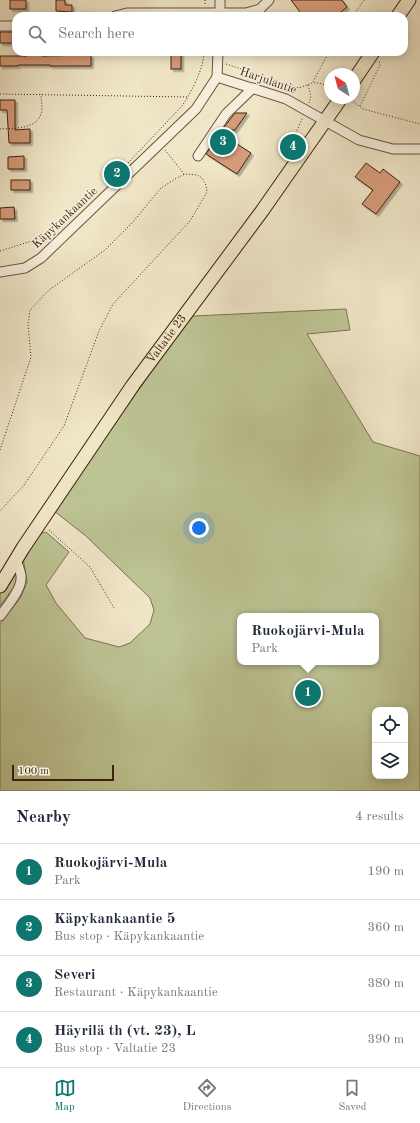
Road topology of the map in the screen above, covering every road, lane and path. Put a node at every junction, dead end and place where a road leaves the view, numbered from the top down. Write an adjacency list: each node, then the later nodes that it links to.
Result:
1 (220, 0): 5 (street)
2 (269, 0): 6 (street)
3 (364, 0): 7 (path)
4 (409, 0): 8 (highway)
5 (220, 12)
6 (250, 12)
7 (356, 12)
8 (401, 12)
9 (0, 26): 10 (street)
10 (12, 26)
11 (204, 56): 25 (path)
12 (218, 56): 16 (street)
13 (326, 56): 19 (path)
14 (375, 56): 17 (highway)
15 (376, 56): 28 (path)
16 (217, 62): 18 (street); 20 (path)
17 (360, 73)
18 (217, 77): 22 (street, Harjulantie); 34 (street, Käpykankaantie)
19 (312, 83): 20 (path); 21 (path)
20 (308, 84): 29 (path)
21 (324, 84)
22 (253, 88): 29 (street, Harjulantie); 36 (street)
23 (0, 94): 24 (path)
24 (41, 94): 25 (path); 32 (path)
25 (188, 97): 33 (path)
26 (338, 104): 30 (highway, Valtatie 23)
27 (355, 104): 28 (path)
28 (360, 106): 31 (path)
29 (307, 110): 30 (street, Harjulantie); 38 (path)
30 (325, 122): 35 (street, Harjulantie); 38 (highway, Valtatie 23)
31 (420, 124)
32 (0, 129)
33 (152, 136): 34 (path); 37 (path)
34 (161, 144): 39 (path); 42 (street, Käpykankaantie)
35 (420, 149)
36 (198, 156)
37 (127, 163)
38 (293, 167): 45 (highway, Valtatie 23)
39 (185, 174): 43 (path); 44 (path)
40 (64, 225): 41 (path)
41 (0, 251)
42 (0, 272)
43 (0, 450)
44 (0, 511)
45 (41, 523): 46 (highway, Valtatie 23); 48 (path)
46 (16, 560): 47 (highway, Valtatie 23); 49 (street)
47 (0, 586)
48 (114, 608)
49 (0, 616)

